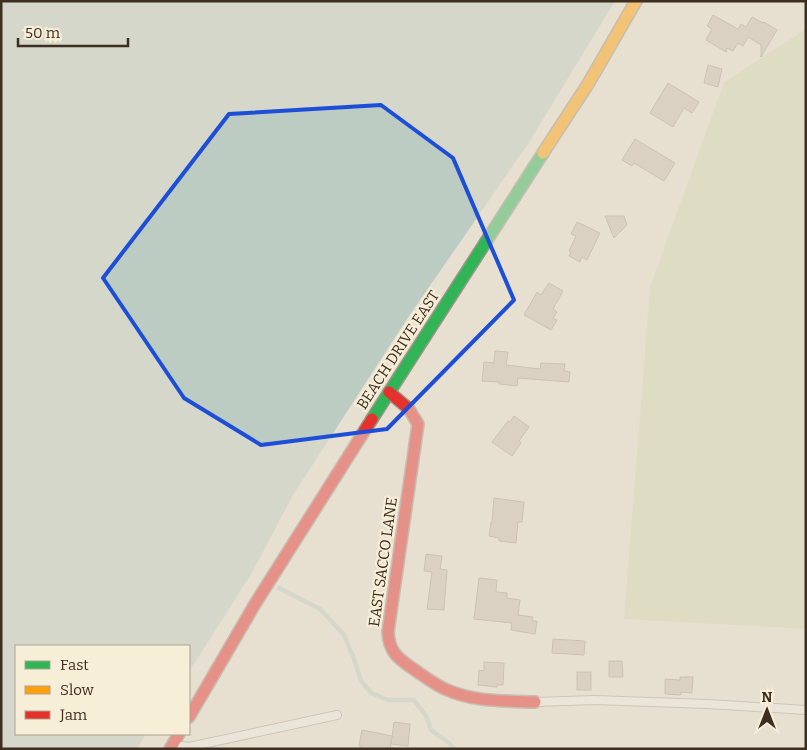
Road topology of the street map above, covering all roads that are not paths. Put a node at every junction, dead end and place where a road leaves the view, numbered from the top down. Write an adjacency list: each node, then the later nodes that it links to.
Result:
1 (636, 1): 2 (main road, BEACH DRIVE EAST)
2 (389, 392): 3 (main road, EAST SACCO LANE); 5 (main road, BEACH DRIVE EAST)
3 (535, 702): 4 (lane)
4 (806, 710)
5 (190, 715)
6 (337, 715): 8 (lane)
7 (178, 735): 8 (main road)
8 (171, 747)

